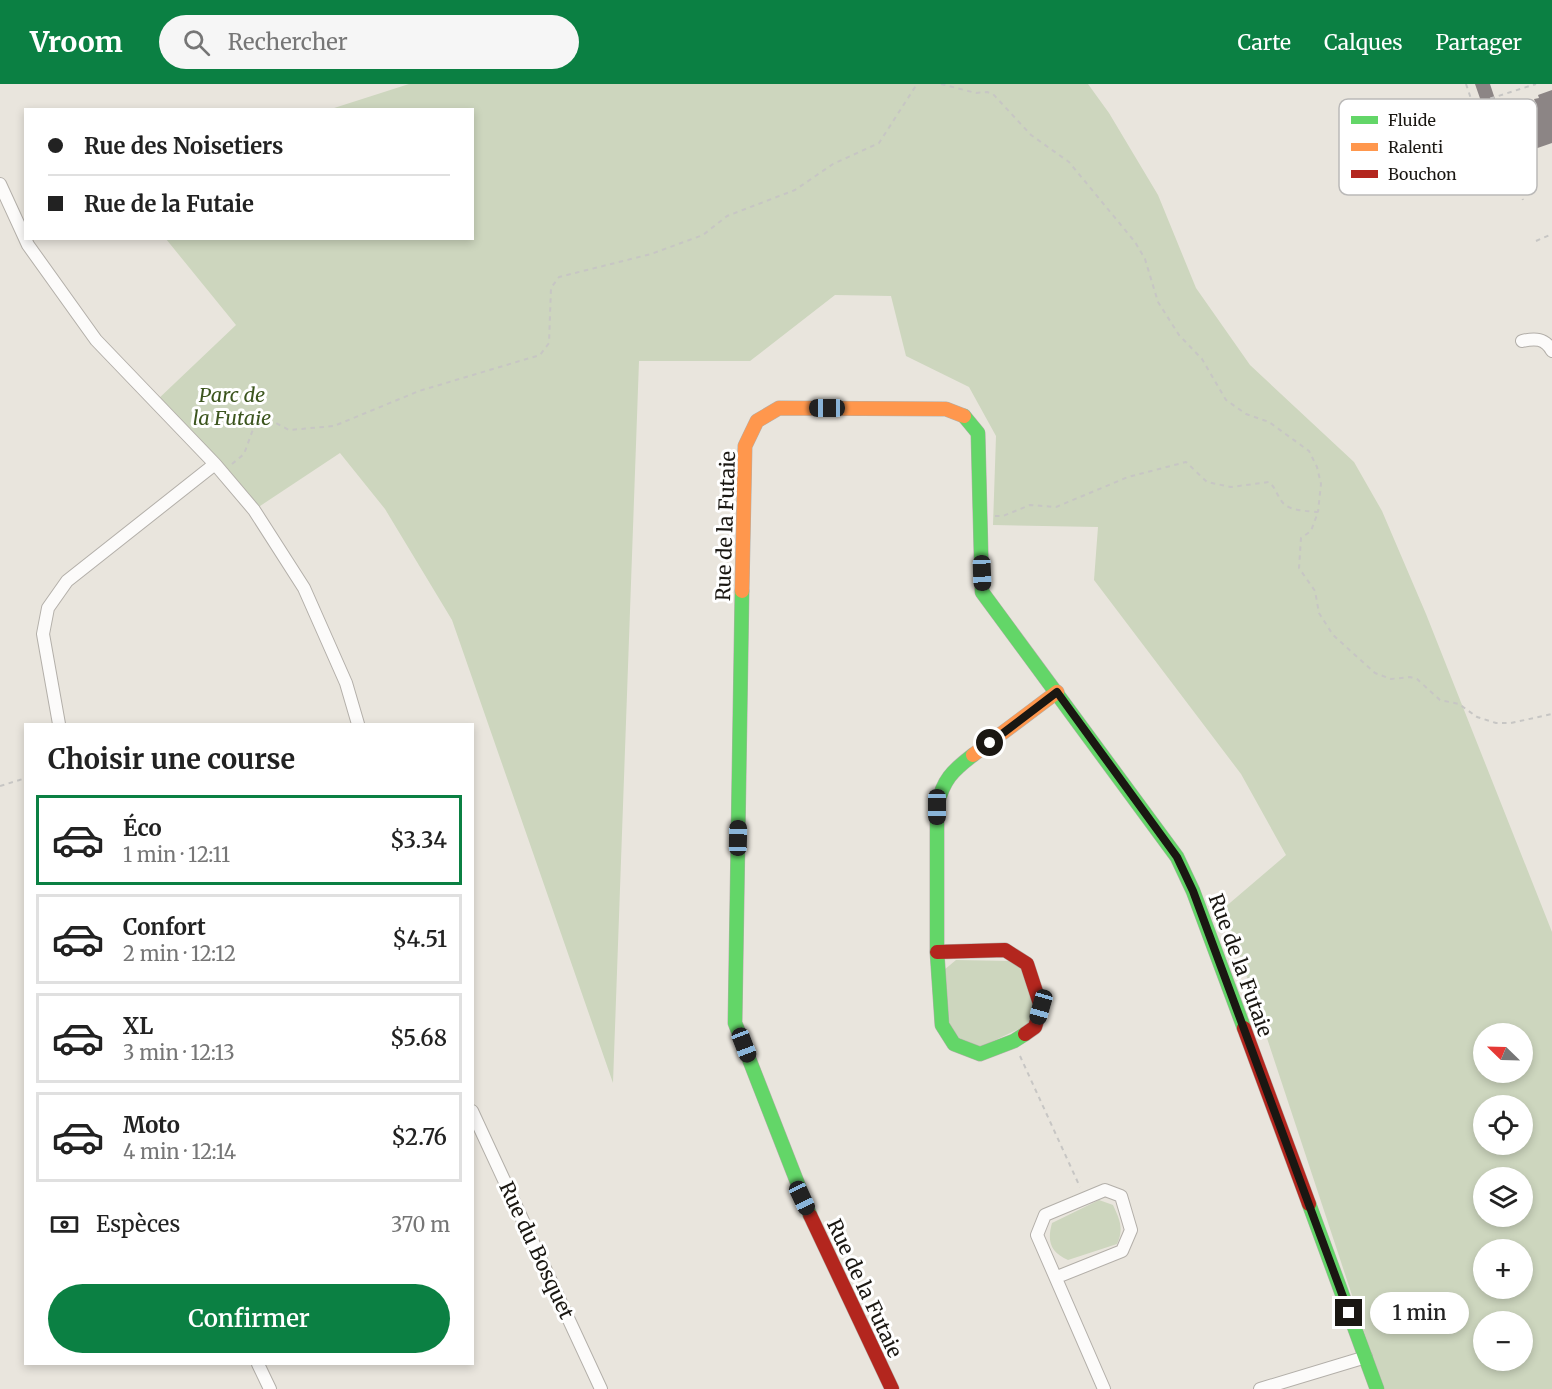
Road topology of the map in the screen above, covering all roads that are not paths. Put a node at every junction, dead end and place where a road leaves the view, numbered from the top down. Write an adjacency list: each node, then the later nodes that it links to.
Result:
1 (0, 184): 2 (street)
2 (24, 236)
3 (26, 240): 6 (street)
4 (1522, 341): 5 (street)
5 (1552, 351)
6 (218, 469): 8 (street); 9 (street)
7 (1057, 692): 10 (street); 13 (street, Rue de la Futaie); 17 (street, Rue de la Futaie)
8 (59, 723)
9 (358, 723)
10 (937, 952): 10 (street)
11 (474, 1115): 16 (street, Rue du Bosquet)
12 (1057, 1277): 12 (street); 18 (street)
13 (1366, 1357): 19 (street); 20 (street, Rue de la Futaie)
14 (258, 1365): 15 (street)
15 (270, 1389)
16 (601, 1389)
17 (892, 1389)
18 (1104, 1389)
19 (1260, 1389)
20 (1377, 1389)

